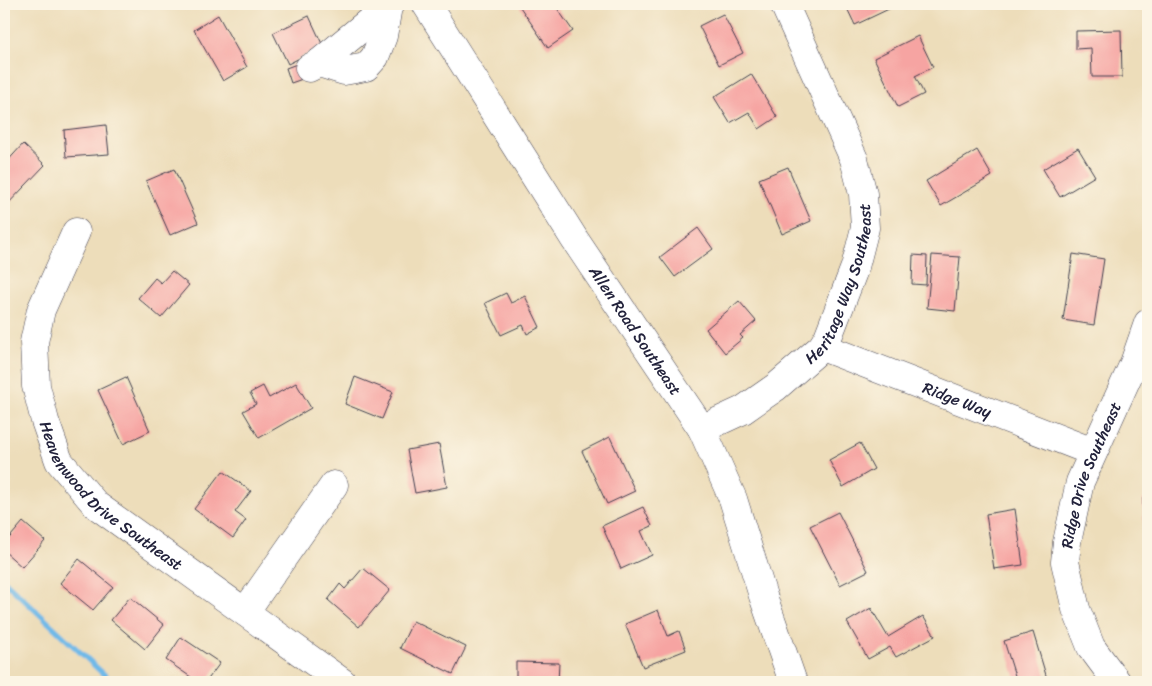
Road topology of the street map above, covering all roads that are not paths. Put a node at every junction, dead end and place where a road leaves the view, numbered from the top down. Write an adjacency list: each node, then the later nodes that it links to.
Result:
1 (426, 4): 8 (street, Allen Road Southeast)
2 (784, 4): 7 (street, Heritage Way Southeast)
3 (389, 5): 4 (street)
4 (314, 66)
5 (76, 232): 11 (street, Heavenwood Drive Southeast)
6 (1148, 323): 9 (street, Ridge Drive Southeast)
7 (822, 347): 8 (street, Heritage Way Southeast); 9 (street, Ridge Way)
8 (702, 429): 13 (street, Allen Road Southeast)
9 (1093, 452): 14 (street, Ridge Drive Southeast)
10 (334, 486): 11 (street)
11 (245, 612): 12 (street, Heavenwood Drive Southeast)
12 (342, 682)
13 (793, 682)
14 (1117, 682)

